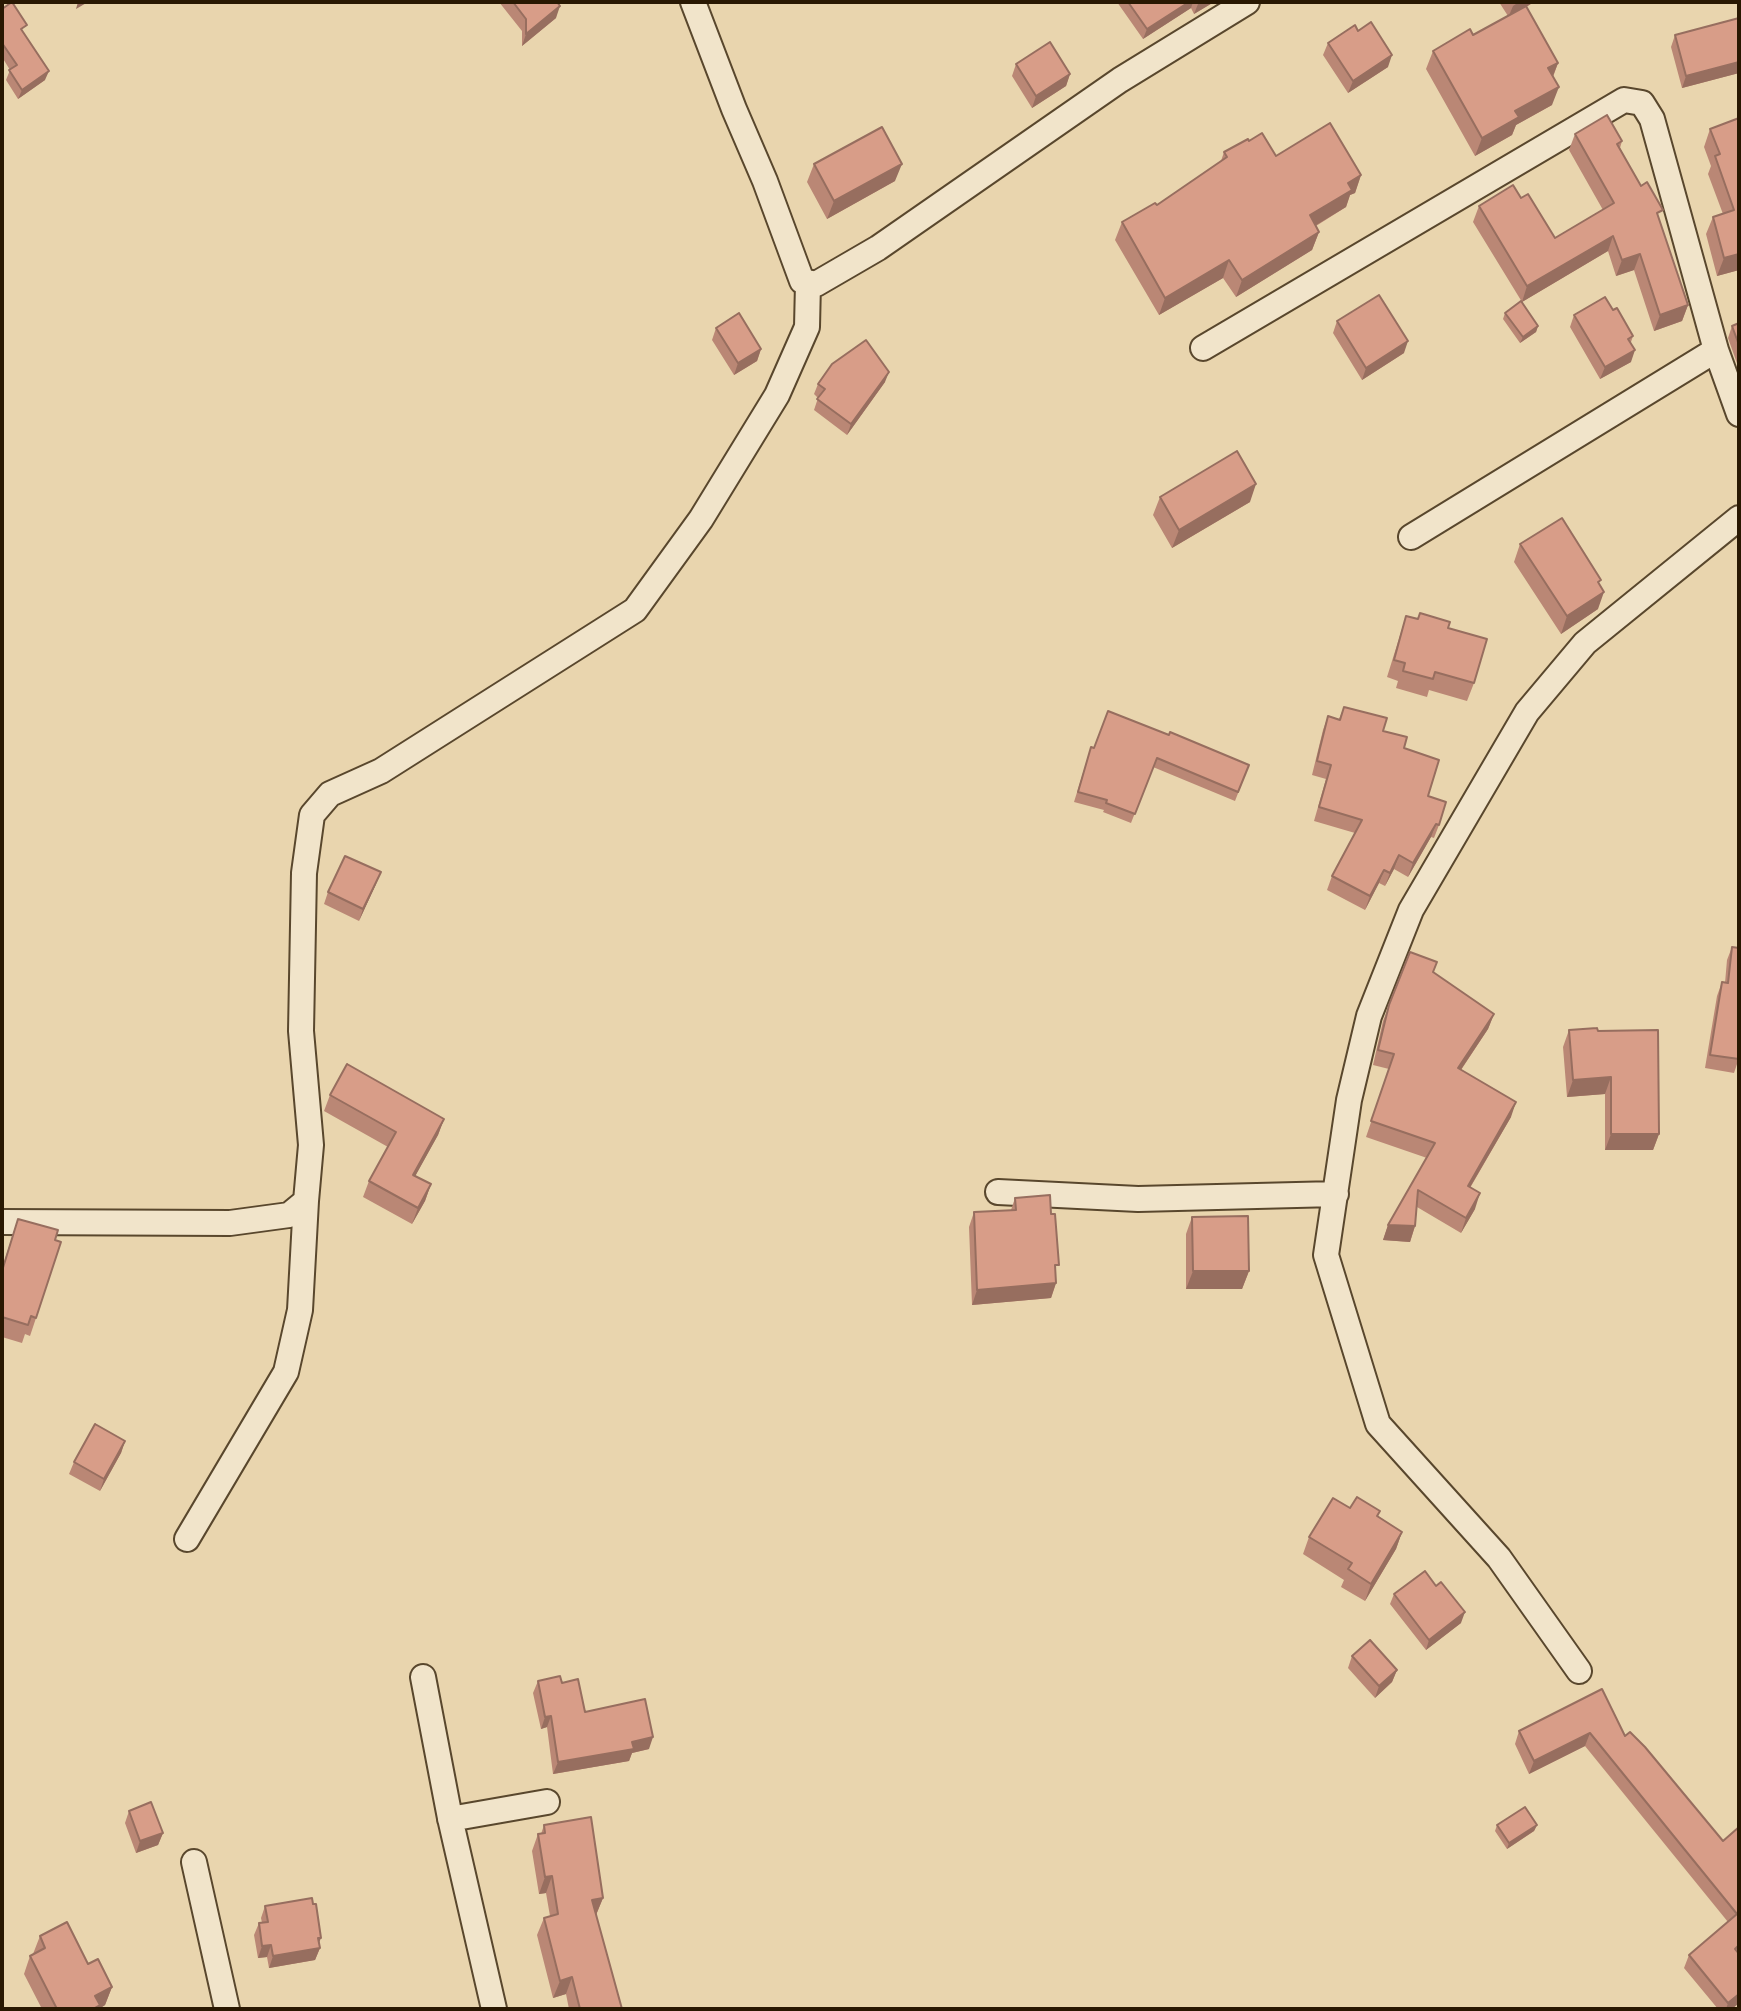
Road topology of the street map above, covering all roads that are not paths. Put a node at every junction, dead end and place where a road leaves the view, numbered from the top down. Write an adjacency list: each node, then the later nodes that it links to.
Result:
1 (693, 2): 3 (street)
2 (1247, 2): 3 (street)
3 (808, 283): 11 (street)
4 (1203, 348): 5 (street)
5 (1716, 350): 6 (street); 8 (street)
6 (1739, 414)
7 (1739, 518): 10 (street)
8 (1411, 537)
9 (998, 1192): 10 (street)
10 (1336, 1194): 14 (street)
11 (306, 1201): 12 (street); 13 (street)
12 (2, 1222)
13 (187, 1539)
14 (1579, 1671)
15 (423, 1677): 17 (street)
16 (547, 1802): 17 (street)
17 (450, 1819): 20 (street)
18 (194, 1862): 19 (street)
19 (227, 2009)
20 (494, 2009)

